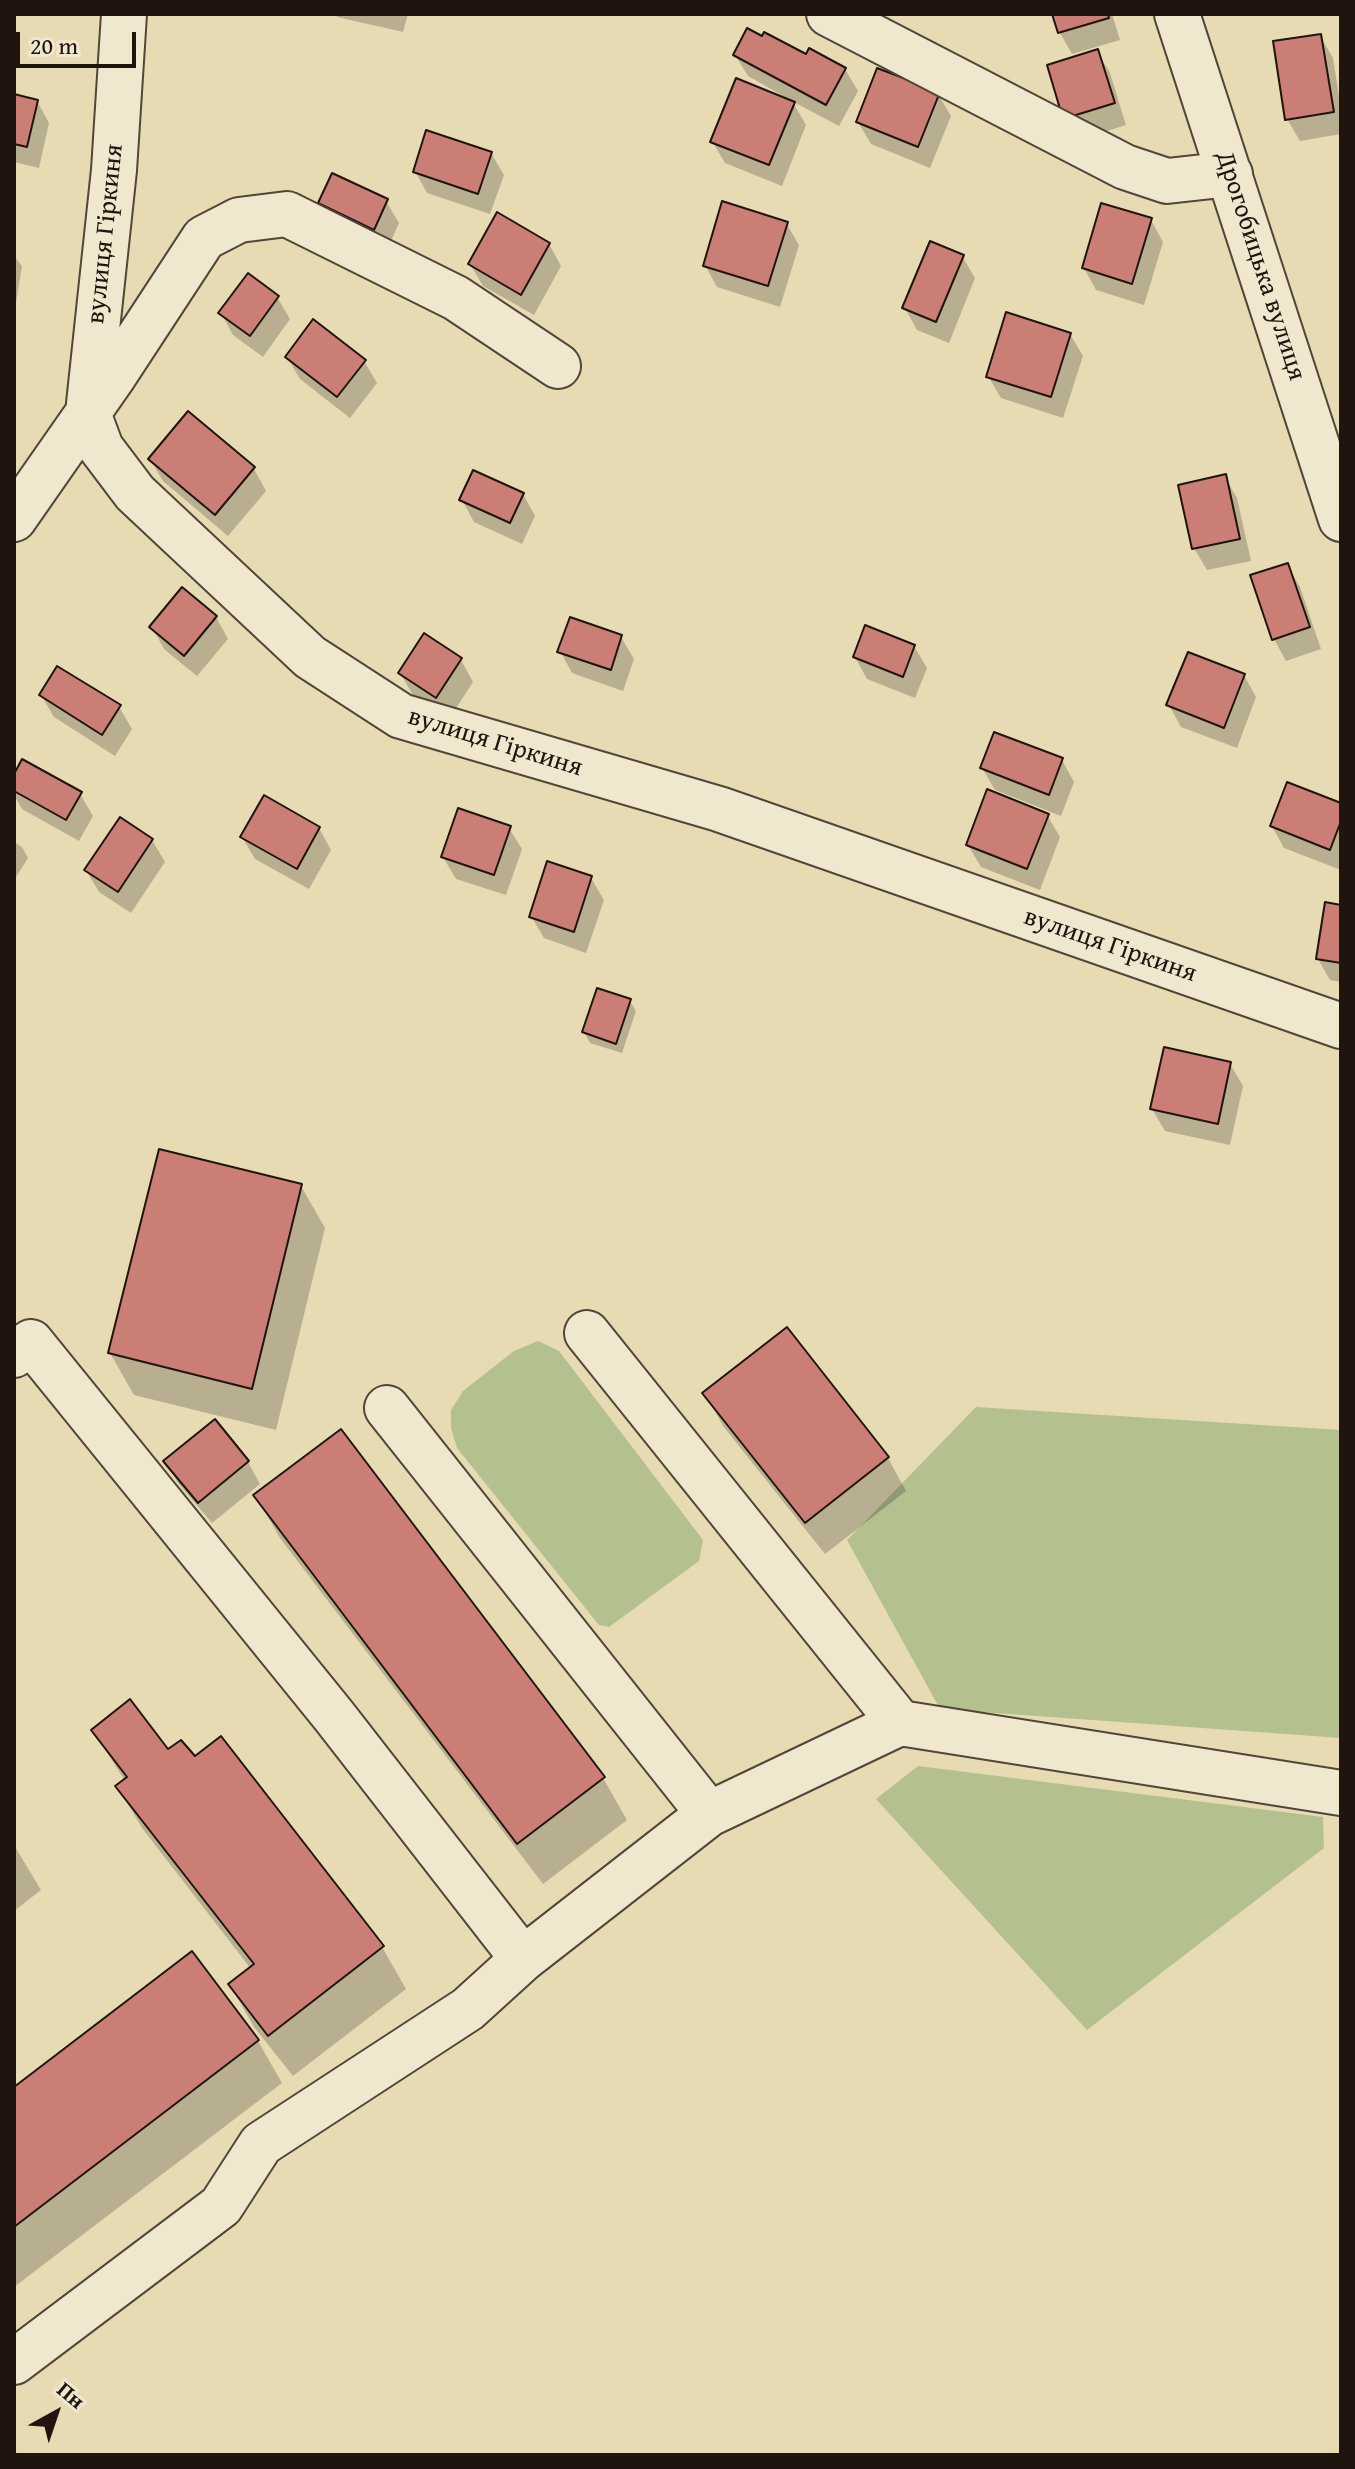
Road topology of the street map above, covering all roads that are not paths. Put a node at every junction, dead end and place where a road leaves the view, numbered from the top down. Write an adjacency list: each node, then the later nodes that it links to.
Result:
1 (124, 14): 6 (street, вулиця Гіркиня)
2 (829, 14): 4 (street)
3 (1177, 14): 4 (street, Дрогобицька вулиця)
4 (1230, 174): 8 (street, Дрогобицька вулиця)
5 (558, 366): 6 (street)
6 (88, 413): 7 (street); 9 (street, вулиця Гіркиня)
7 (14, 519)
8 (1341, 519)
9 (1341, 1026)
10 (587, 1333): 13 (street)
11 (14, 1355): 16 (street)
12 (387, 1408): 15 (street)
13 (900, 1723): 14 (street); 15 (street)
14 (1341, 1793)
15 (709, 1814): 16 (street)
16 (523, 1959): 17 (street)
17 (14, 2362)

